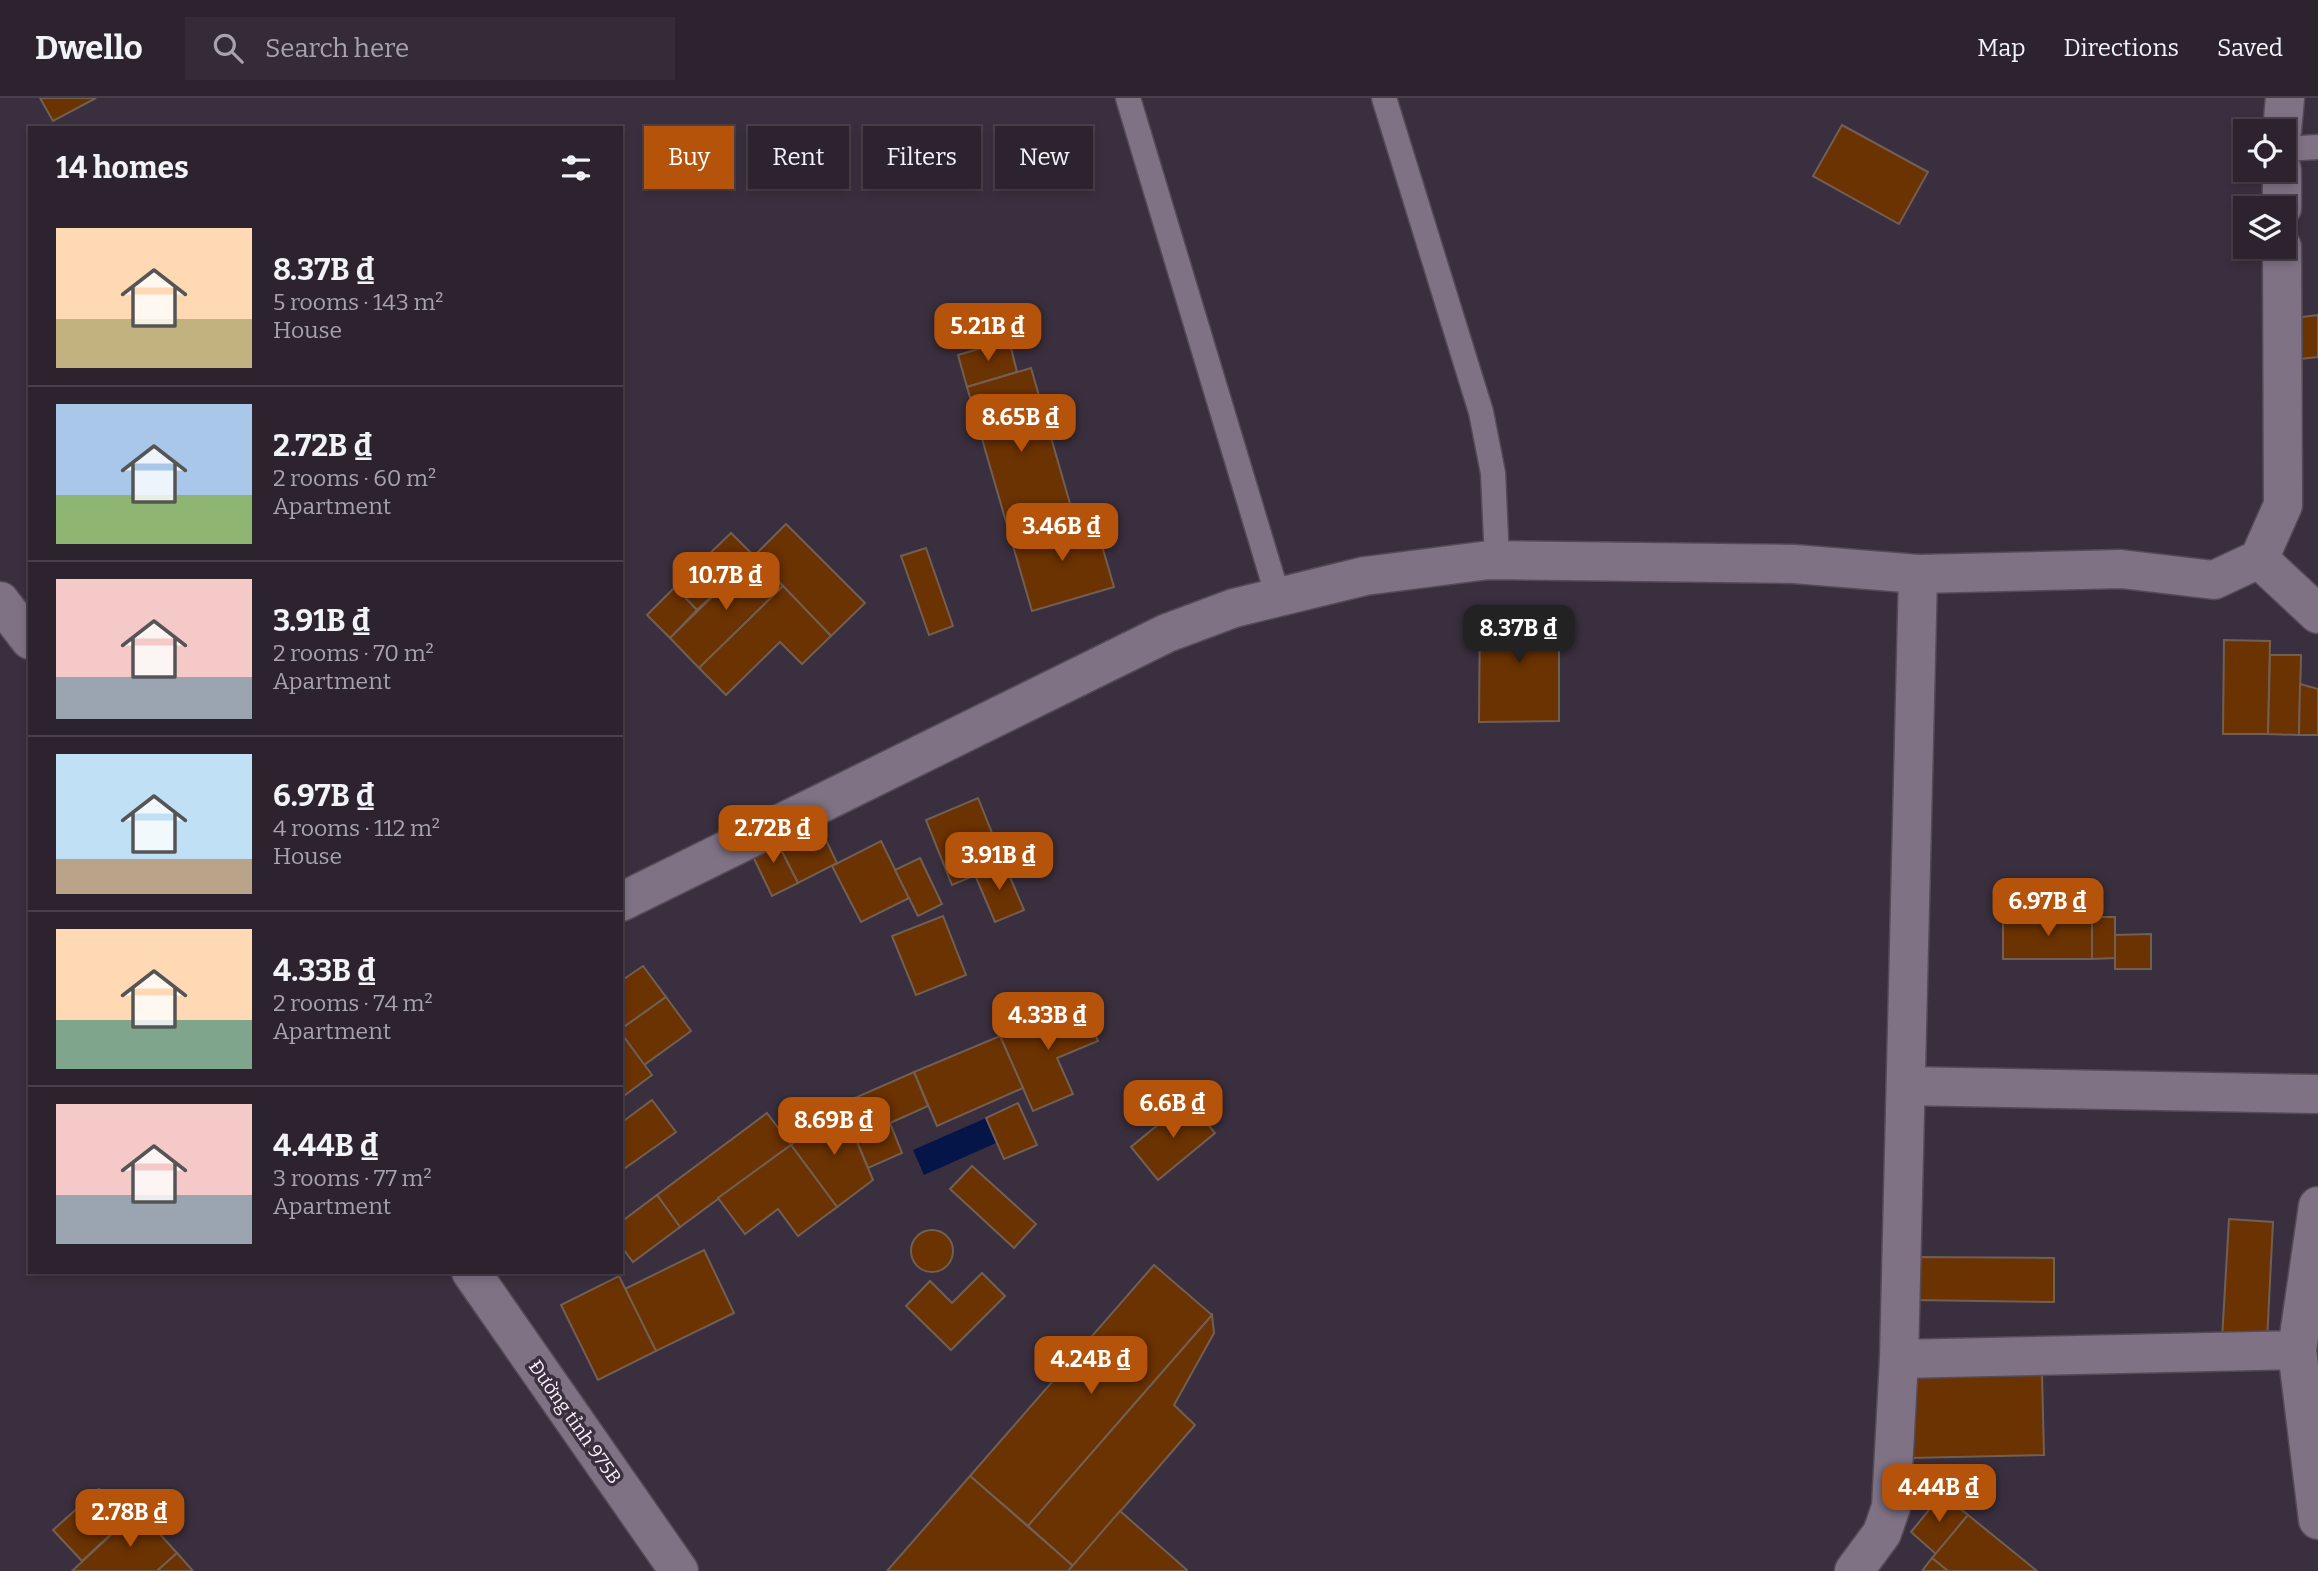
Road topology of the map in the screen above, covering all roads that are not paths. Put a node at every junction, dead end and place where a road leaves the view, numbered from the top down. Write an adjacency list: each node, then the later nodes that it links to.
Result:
1 (1128, 98): 11 (lane)
2 (1384, 98): 9 (lane)
3 (2284, 98): 4 (street)
4 (2283, 119)
5 (2318, 148): 6 (lane)
6 (2296, 149)
7 (2283, 259): 8 (street)
8 (2259, 559): 10 (street); 13 (street)
9 (1497, 560): 10 (street); 11 (street)
10 (1918, 574): 16 (street)
11 (1278, 597): 15 (street)
12 (0, 601): 14 (street)
13 (2318, 614)
14 (28, 637)
15 (623, 901)
16 (1906, 1086): 17 (street); 21 (street)
17 (2318, 1094)
18 (2318, 1206): 20 (street)
19 (472, 1274): 23 (street, Đường tỉnh 975B)
20 (2297, 1350): 21 (street); 22 (street)
21 (1899, 1359): 24 (street)
22 (2318, 1520)
23 (679, 1571)
24 (1854, 1571)

